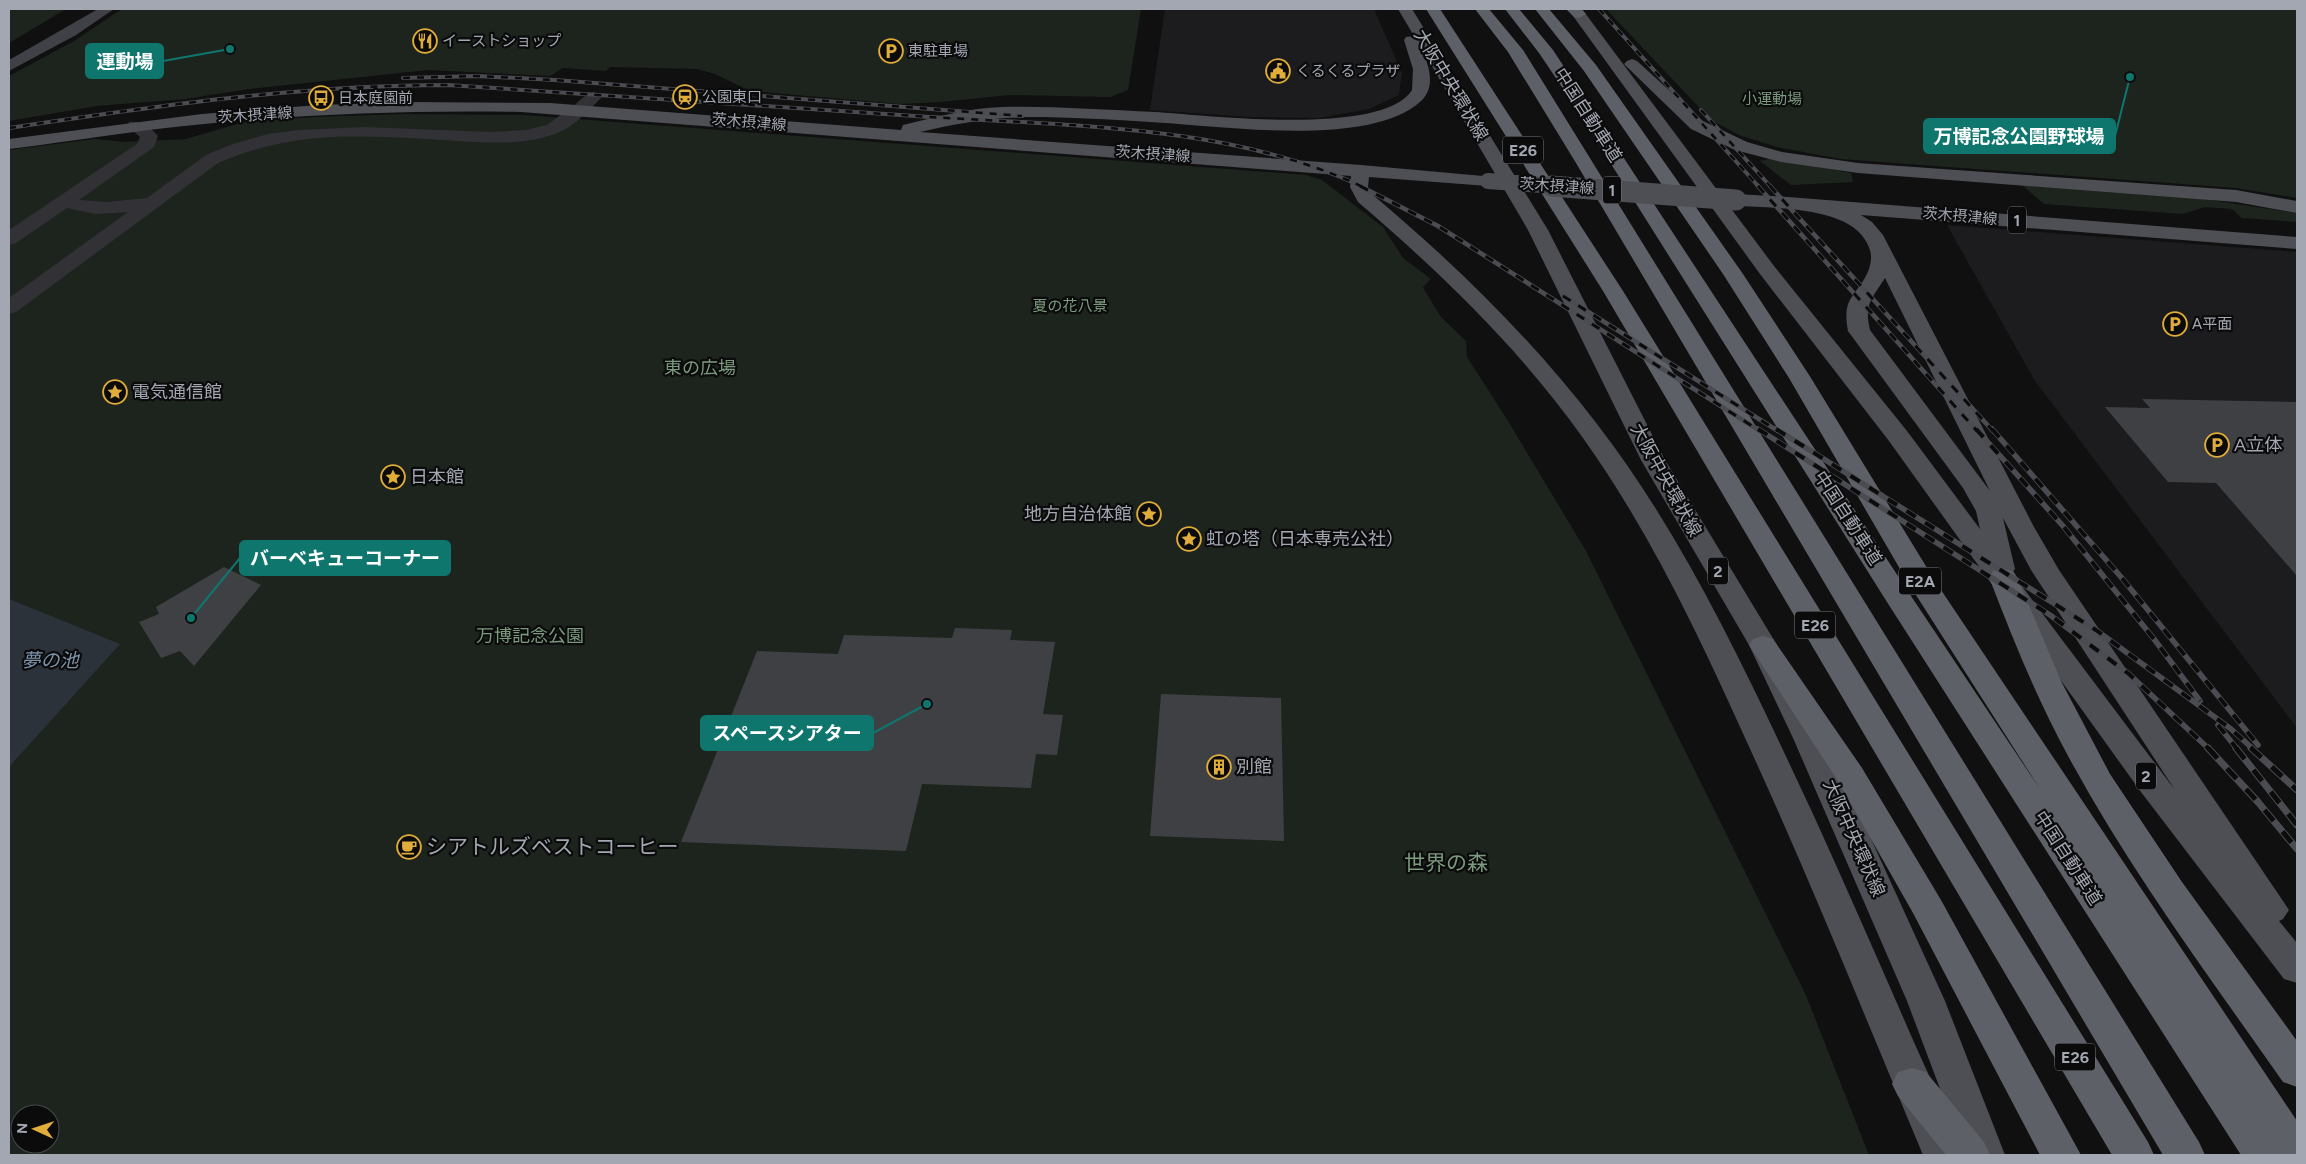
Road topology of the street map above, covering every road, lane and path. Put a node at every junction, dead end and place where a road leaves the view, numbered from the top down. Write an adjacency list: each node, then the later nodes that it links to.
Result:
1 (84, 9): 8 (main road)
2 (107, 9): 9 (main road)
3 (1482, 9): 35 (highway, 中国自動車道)
4 (1512, 9): 36 (highway, 中国自動車道 / E2A)
5 (1542, 9): 37 (highway, E2A)
6 (1415, 10): 13 (main road); 25 (main road, 大阪中央環状線 / 2); 34 (highway, E26)
7 (1580, 15): 19 (main road); 24 (main road, 2)
8 (9, 53)
9 (9, 66)
10 (594, 97): 11 (street)
11 (580, 108): 12 (main road, 茨木摂津線 / 1); 13 (main road, 茨木摂津線 / 1); 17 (street)
12 (135, 126): 14 (main road, 茨木摂津線 / 1); 16 (street)
13 (823, 128): 15 (main road, 茨木摂津線 / 1)
14 (9, 144)
15 (1361, 170): 18 (main road, 茨木摂津線 / 1, bridge); 29 (main road)
16 (66, 201): 17 (street); 20 (street)
17 (151, 203): 23 (street)
18 (1788, 203): 21 (main road, 茨木摂津線 / 1); 22 (main road)
19 (2297, 207)
20 (9, 239)
21 (2297, 243)
22 (1882, 252): 24 (main road); 26 (main road)
23 (9, 308)
24 (2003, 577): 27 (main road, 2); 28 (highway)
25 (1763, 645): 32 (main road, 大阪中央環状線 / 2); 33 (highway)
26 (2297, 949)
27 (2297, 969)
28 (2297, 1071)
29 (1912, 1084): 30 (main road); 31 (highway)
30 (1943, 1155)
31 (1970, 1155)
32 (1985, 1155)
33 (2061, 1155)
34 (2134, 1155)
35 (2185, 1155)
36 (2263, 1155)
37 (2297, 1155)

